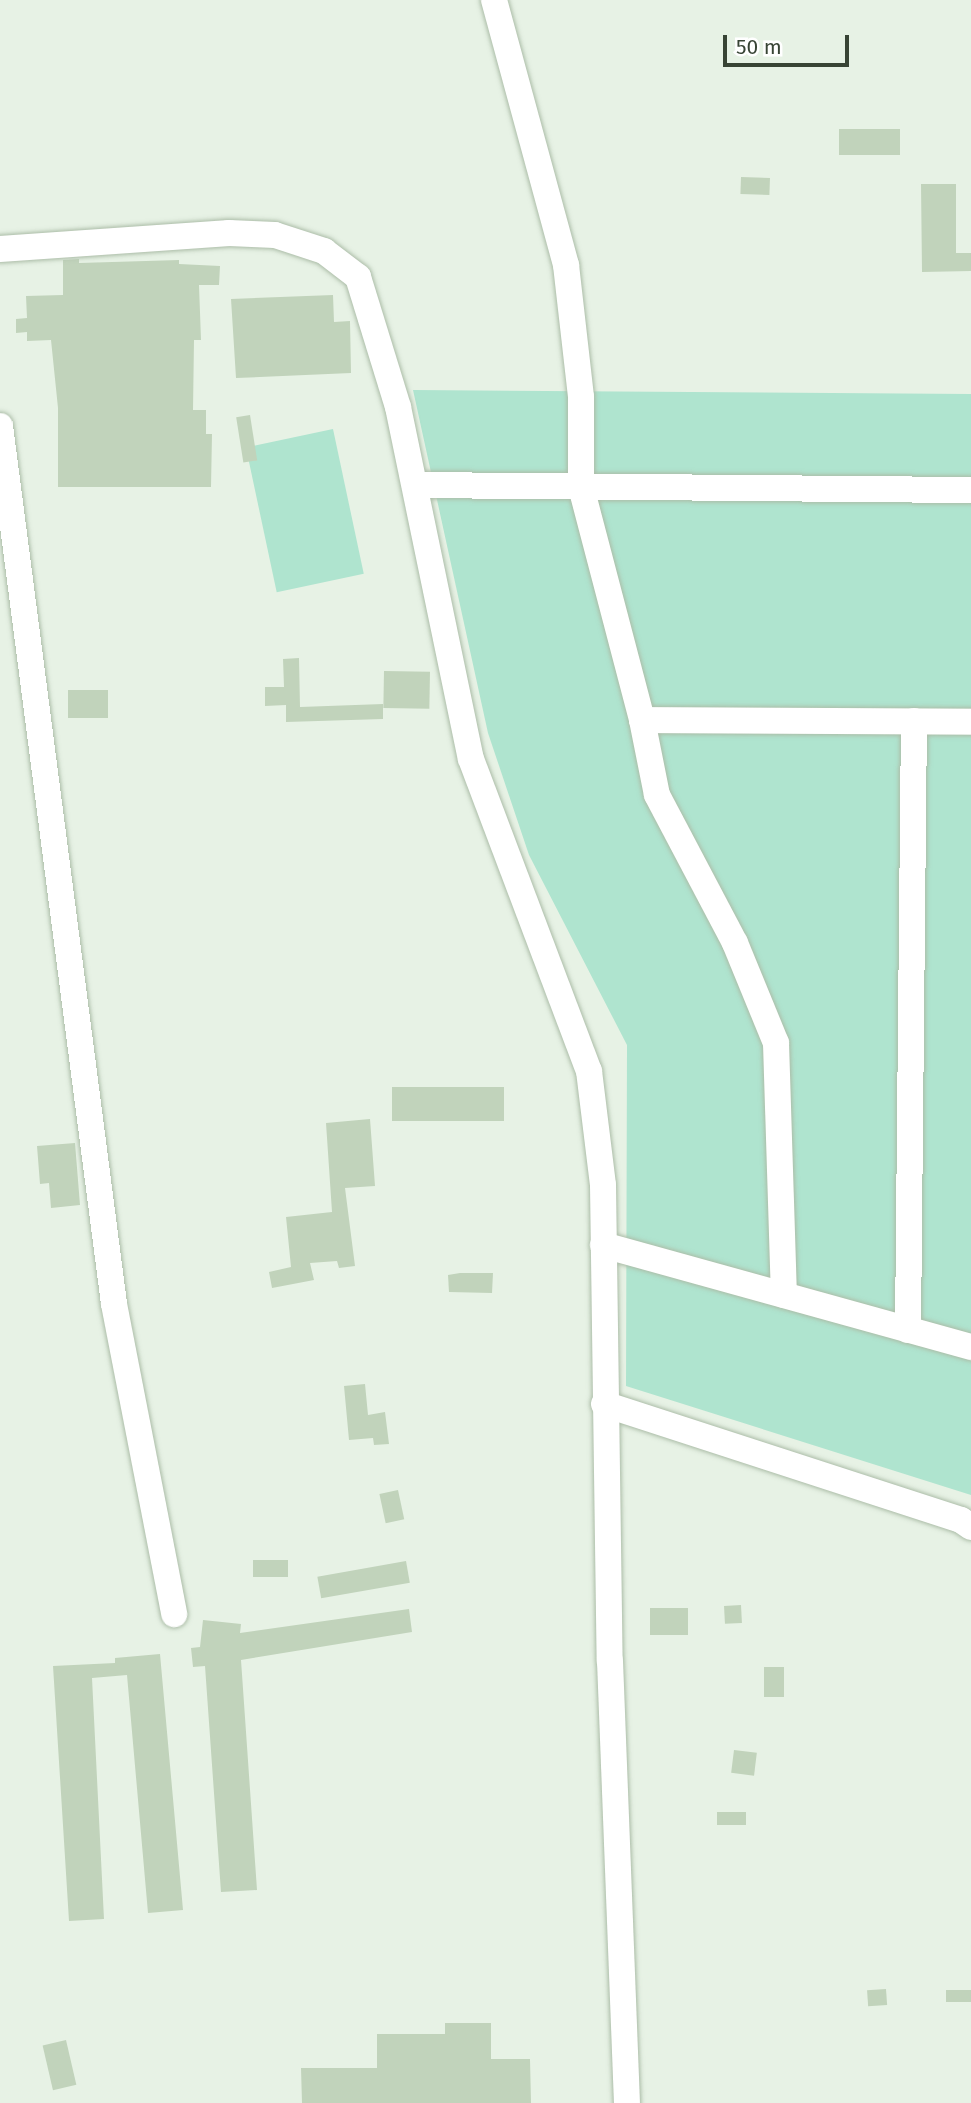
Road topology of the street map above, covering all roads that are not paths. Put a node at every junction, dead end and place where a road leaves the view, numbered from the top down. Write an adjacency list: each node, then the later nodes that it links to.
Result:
1 (494, 0): 5 (street)
2 (0, 249): 4 (street)
3 (0, 426): 16 (street)
4 (416, 485): 5 (street); 10 (street)
5 (581, 486): 6 (street); 7 (street)
6 (971, 490)
7 (642, 720): 8 (street); 11 (street)
8 (914, 721): 9 (street); 12 (street)
9 (971, 722)
10 (603, 1245): 11 (street); 14 (street)
11 (784, 1295): 12 (street)
12 (908, 1330): 13 (street)
13 (971, 1347)
14 (604, 1404): 15 (street); 17 (street)
15 (971, 1527)
16 (174, 1614)
17 (627, 2103)

